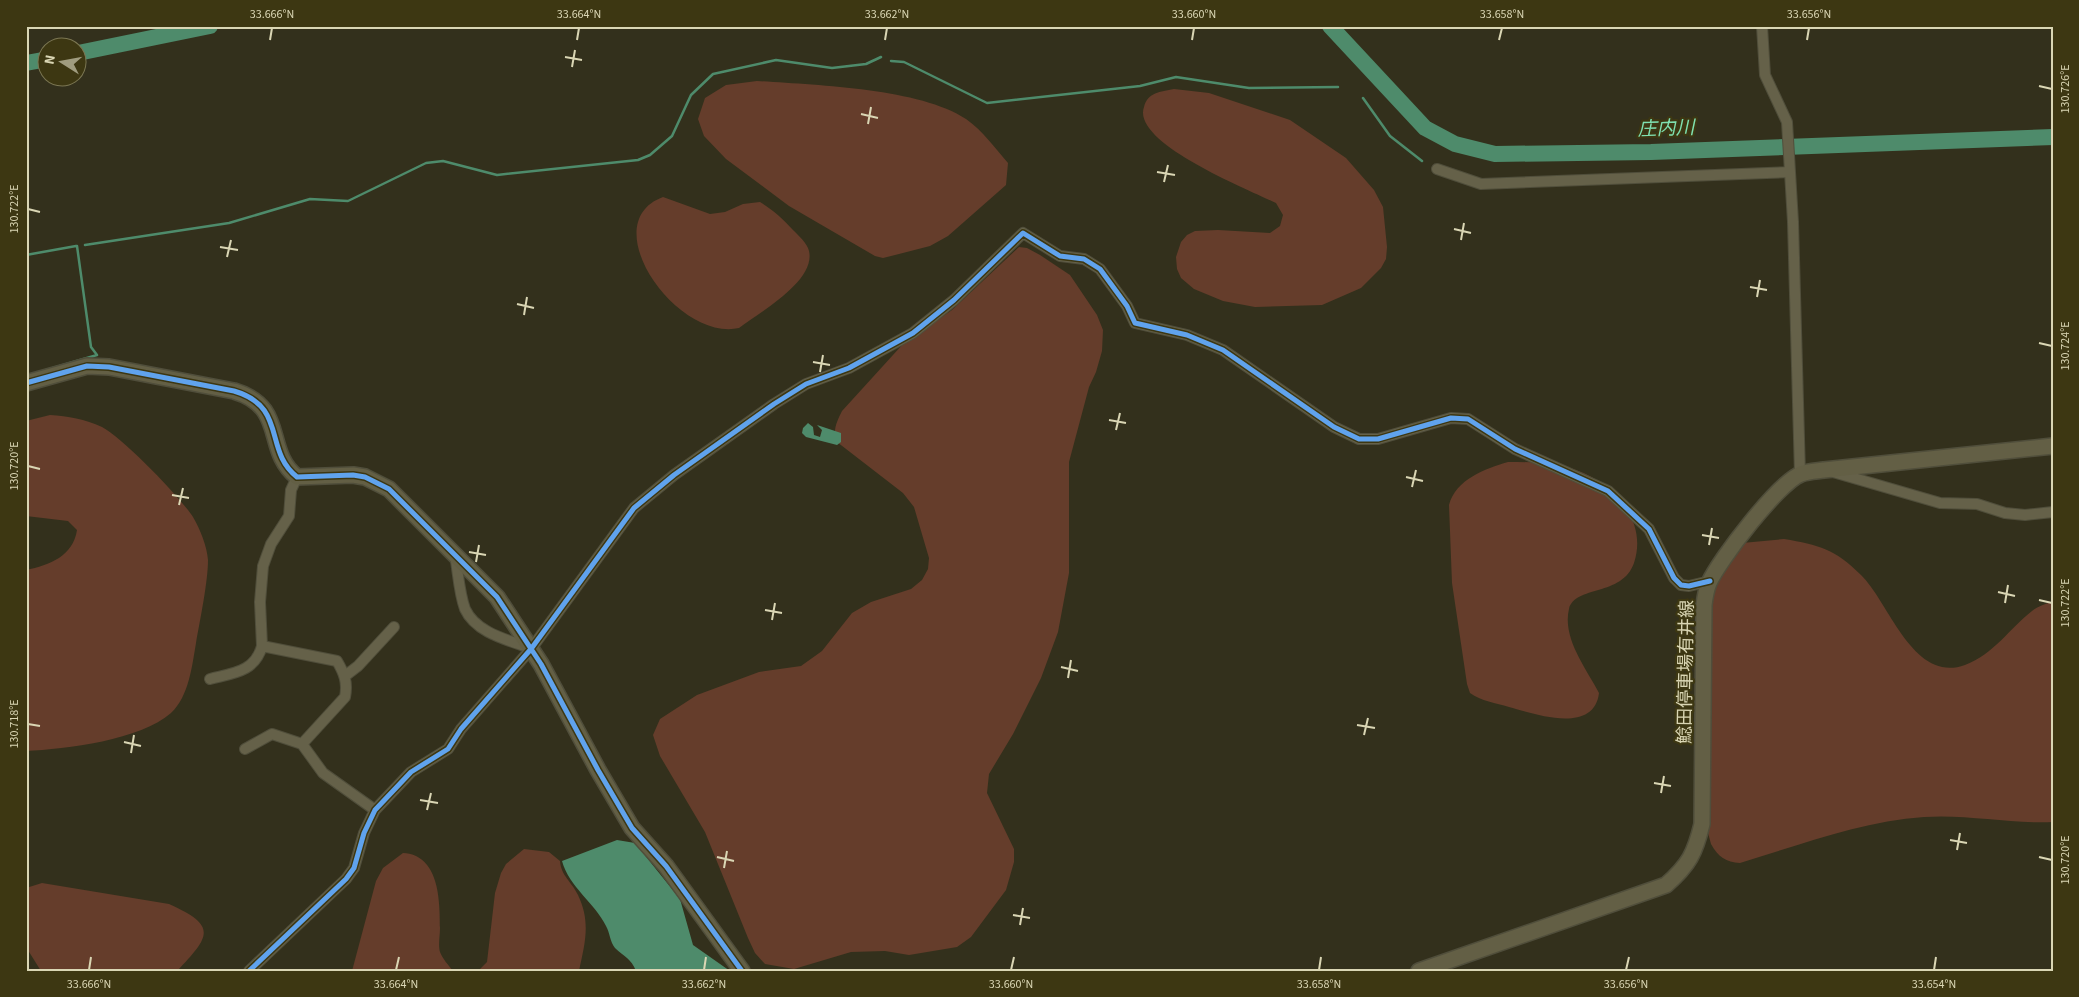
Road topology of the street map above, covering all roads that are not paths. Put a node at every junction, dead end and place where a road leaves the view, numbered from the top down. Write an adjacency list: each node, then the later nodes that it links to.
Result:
1 (1762, 26): 3 (street)
2 (1437, 169): 3 (street)
3 (1790, 171): 7 (street)
4 (26, 383): 8 (street)
5 (2053, 446): 6 (street)
6 (1824, 470): 7 (street); 9 (street)
7 (1800, 474): 11 (street, 鯰田停車場有井線)
8 (297, 477): 10 (street); 13 (street)
9 (2053, 512)
10 (455, 554): 14 (street); 14 (street)
11 (1710, 581): 14 (street); 22 (street, 鯰田停車場有井線)
12 (394, 627): 15 (street)
13 (262, 646): 15 (street); 16 (street)
14 (531, 649): 19 (street); 21 (street)
15 (345, 676): 17 (street)
16 (210, 679)
17 (302, 744): 18 (street); 19 (street)
18 (246, 749)
19 (375, 810): 20 (street)
20 (249, 971)
21 (742, 971)
22 (1419, 971)

